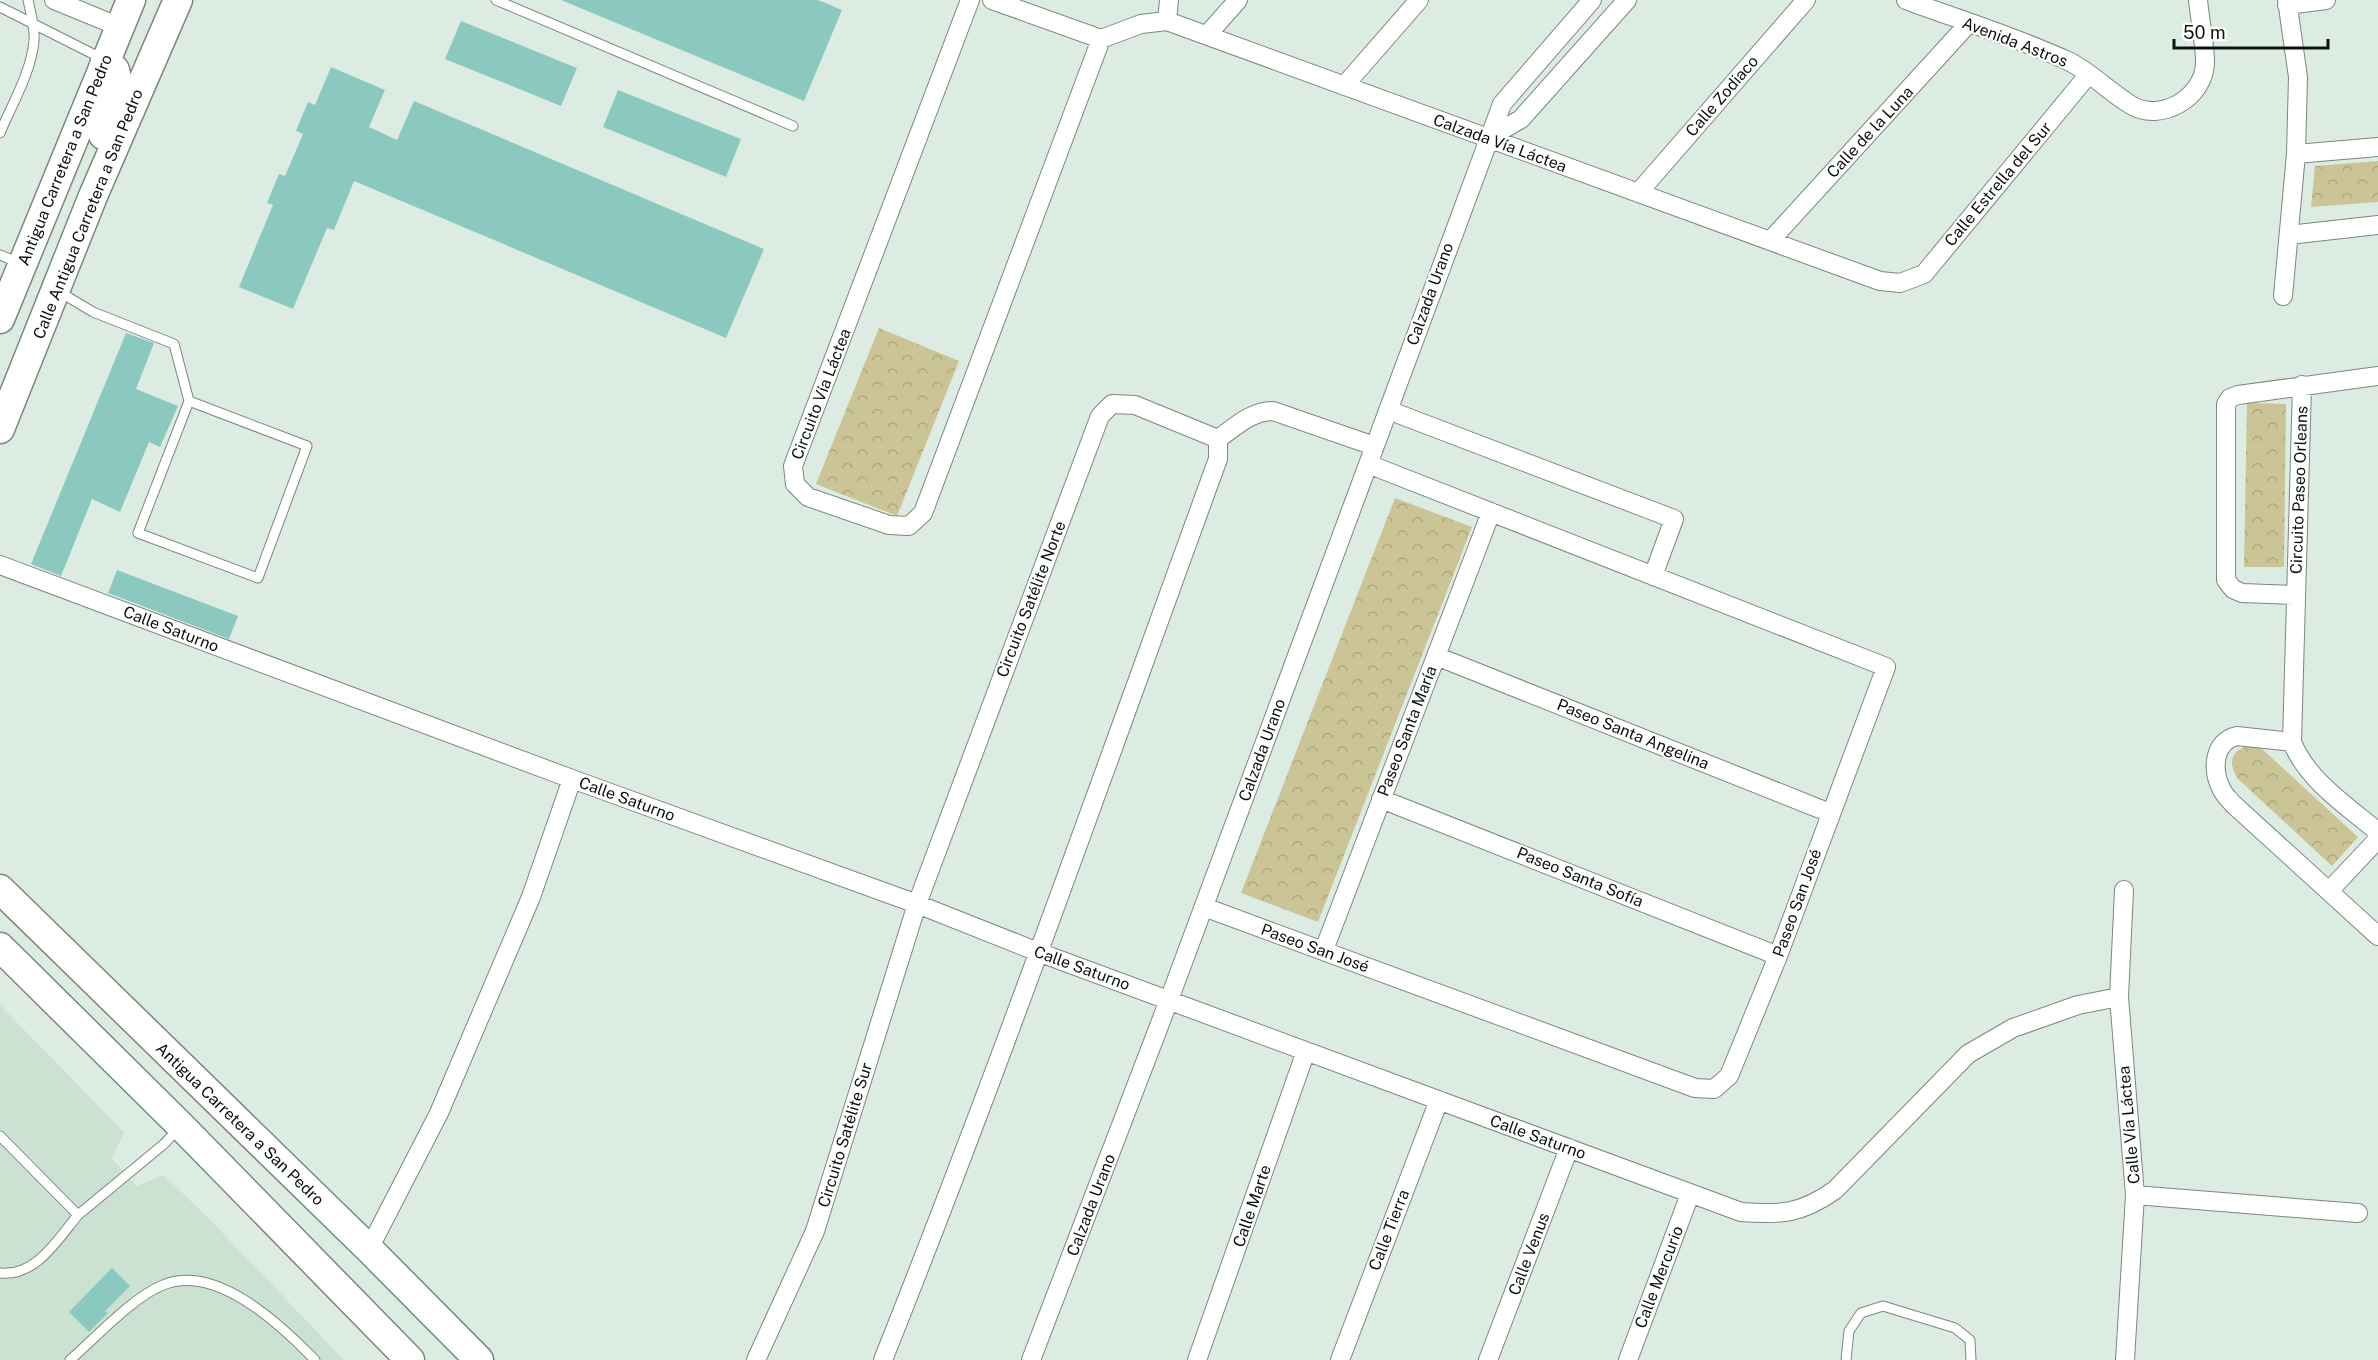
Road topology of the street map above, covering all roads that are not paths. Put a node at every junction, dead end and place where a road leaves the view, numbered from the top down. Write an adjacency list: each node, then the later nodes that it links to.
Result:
1 (28, 0): 20 (lane)
2 (54, 0): 22 (street)
3 (131, 0): 22 (main road, Antigua Carretera a San Pedro)
4 (178, 0): 34 (main road, Calle Antigua Carretera a San Pedro)
5 (496, 0): 28 (lane)
6 (970, 0): 24 (street, Circuito Vía Láctea)
7 (992, 0): 24 (street)
8 (1169, 0): 19 (street)
9 (1238, 0): 23 (street)
10 (1419, 0): 27 (street)
11 (1592, 0): 30 (street, Calzada Urano)
12 (1627, 0): 30 (street)
13 (1806, 0): 33 (street, Calle Zodiaco)
14 (1906, 0): 21 (street, Avenida Astros)
15 (2198, 0): 26 (street, Avenida Astros)
16 (2326, 0): 17 (street)
17 (2287, 2): 32 (street)
18 (0, 7): 20 (lane)
19 (1167, 21): 23 (street, Calzada Vía Láctea); 24 (street, Calzada Vía Láctea)
20 (34, 23): 25 (lane); 29 (lane)
21 (1969, 23): 26 (street, Avenida Astros); 37 (street, Calle de la Luna)
22 (120, 27): 25 (main road, Antigua Carretera a San Pedro)
23 (1207, 35): 27 (street, Calzada Vía Láctea)
24 (1101, 39)
25 (105, 60): 34 (main road); 38 (main road, Antigua Carretera a San Pedro)
26 (2089, 74): 39 (street, Calle Estrella del Sur)
27 (1344, 86): 30 (street, Calzada Vía Láctea)
28 (793, 126)
29 (0, 133)
30 (1488, 138): 33 (street, Calzada Vía Láctea); 46 (street, Calzada Urano)
31 (2378, 147): 32 (street)
32 (2296, 154): 36 (street)
33 (1638, 193): 37 (street, Calzada Vía Láctea)
34 (93, 196): 40 (main road, Calle Antigua Carretera a San Pedro)
35 (2378, 225): 36 (street)
36 (2289, 235): 41 (street)
37 (1770, 241): 39 (street, Calzada Vía Láctea)
38 (12, 260): 42 (main road, Antigua Carretera a San Pedro)
39 (1900, 283)
40 (56, 290): 45 (lane); 47 (main road, Calle Antigua Carretera a San Pedro)
41 (2283, 296)
42 (0, 319)
43 (2378, 376): 44 (street, Circuito Paseo Orleans)
44 (2302, 386): 54 (street, Circuito Paseo Orleans); 54 (street, Circuito Paseo Orleans)
45 (189, 401): 45 (lane)
46 (1388, 410): 49 (street, Calzada Urano); 53 (street)
47 (0, 429)
48 (1218, 439): 49 (street); 65 (street, Circuito Satélite Norte); 70 (street)
49 (1374, 446): 50 (street, Calzada Urano)
50 (1368, 464): 51 (street, Paseo San José); 66 (street, Calzada Urano)
51 (1491, 512): 53 (street, Paseo San José); 55 (street, Paseo Santa María)
52 (0, 565): 57 (street, Calle Saturno)
53 (1653, 576): 59 (street, Paseo San José)
54 (2296, 595): 56 (street, Circuito Paseo Orleans)
55 (1436, 656): 58 (street, Paseo Santa María); 59 (street, Paseo Santa Angelina)
56 (2292, 742): 60 (street); 64 (street)
57 (572, 779): 65 (street, Calle Saturno); 83 (street)
58 (1381, 799): 69 (street, Paseo Santa María); 71 (street, Paseo Santa Sofía)
59 (1830, 813): 71 (street, Paseo San José)
60 (2378, 832)
61 (2378, 839): 64 (street)
62 (0, 889): 83 (main road, Antigua Carretera a San Pedro)
63 (2124, 890): 72 (street, Calle Vía Láctea)
64 (2329, 891): 67 (street)
65 (917, 904): 70 (street, Calle Saturno); 89 (street, Circuito Satélite Sur)
66 (1204, 907): 69 (street, Paseo San José); 73 (street, Calzada Urano)
67 (2378, 936)
68 (0, 947): 76 (main road)
69 (1324, 950): 71 (street, Paseo San José)
70 (1038, 952): 73 (street, Calle Saturno); 90 (street)
71 (1778, 956)
72 (2119, 997): 79 (street, Calle Saturno); 80 (street, Calle Vía Láctea)
73 (1169, 1000): 74 (street, Calle Saturno); 91 (street, Calzada Urano)
74 (1306, 1051): 75 (street, Calle Saturno); 92 (street, Calle Marte)
75 (1439, 1100): 78 (street, Calle Saturno); 93 (street, Calle Tierra)
76 (181, 1126): 82 (lane); 87 (main road)
77 (0, 1136): 82 (lane)
78 (1569, 1148): 79 (street, Calle Saturno); 94 (street, Calle Venus)
79 (1690, 1194): 95 (street, Calle Mercurio)
80 (2135, 1195): 81 (street); 98 (street, Calle Vía Láctea)
81 (2358, 1213)
82 (78, 1215): 84 (lane)
83 (369, 1249): 88 (main road, Antigua Carretera a San Pedro)
84 (0, 1273)
85 (70, 1360): 86 (lane)
86 (315, 1360)
87 (410, 1360)
88 (479, 1360)
89 (756, 1360)
90 (883, 1360)
91 (1031, 1360)
92 (1197, 1360)
93 (1340, 1360)
94 (1488, 1360)
95 (1628, 1360)
96 (1846, 1360): 97 (lane)
97 (1971, 1360)
98 (2124, 1360)

